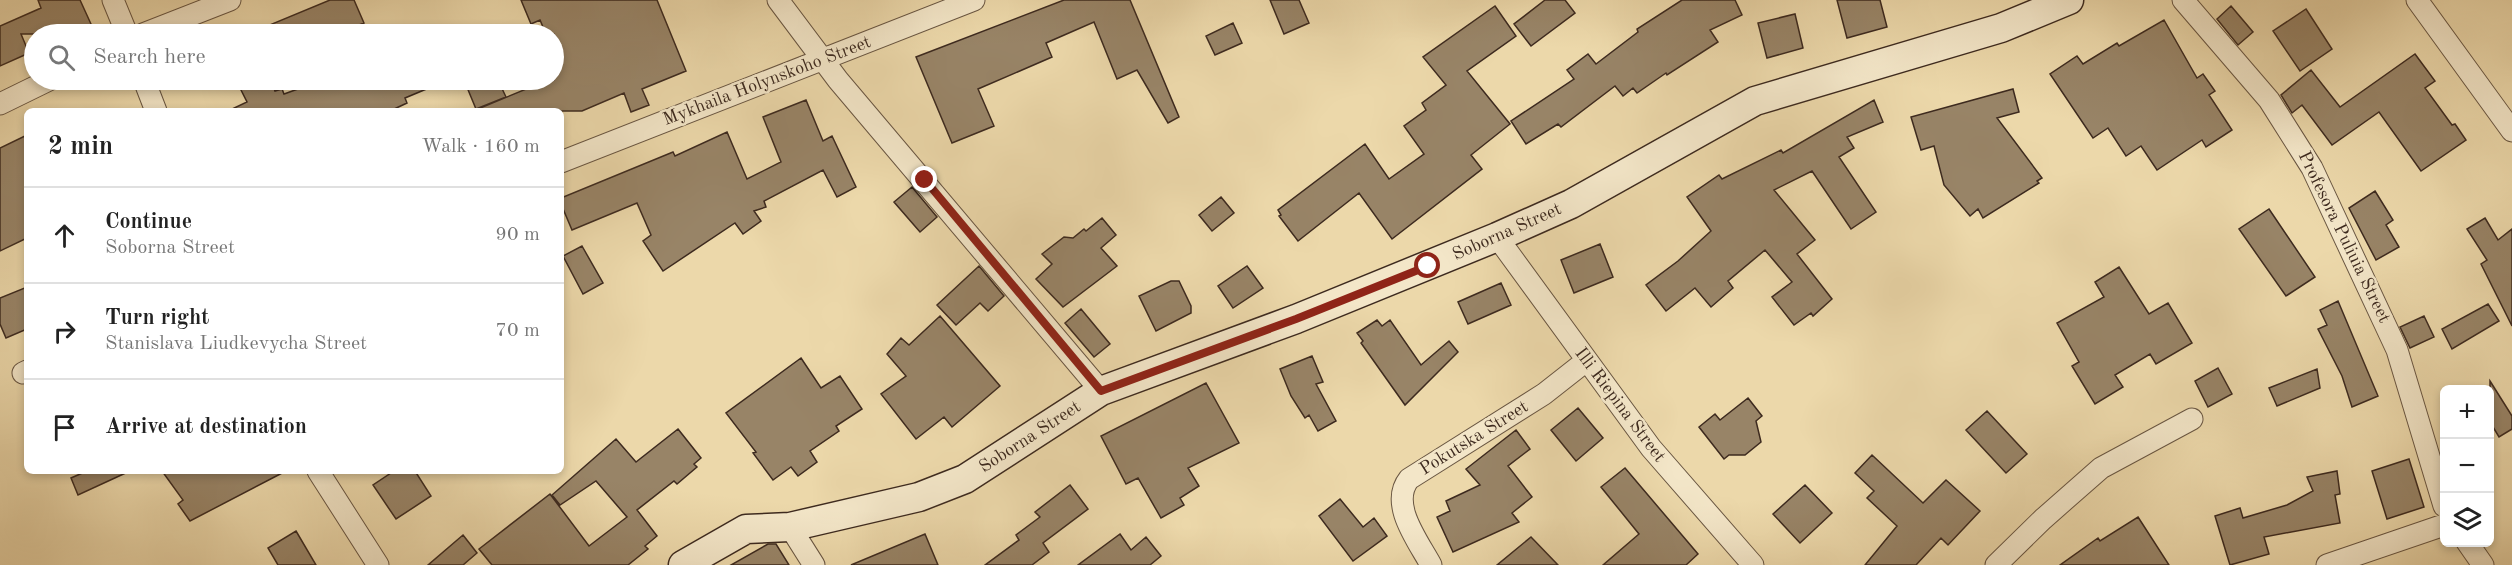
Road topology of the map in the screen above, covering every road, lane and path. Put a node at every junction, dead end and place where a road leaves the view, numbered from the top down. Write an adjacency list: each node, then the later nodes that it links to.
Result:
1 (112, 0): 8 (street)
2 (230, 0): 9 (street)
3 (778, 0): 10 (street)
4 (974, 0): 10 (street, Mykhaila Holynskoho Street)
5 (2068, 0): 17 (street, Soborna Street)
6 (2184, 0): 22 (street, Profesora Puliuia Street)
7 (2417, 0): 15 (street)
8 (123, 24)
9 (169, 24)
10 (823, 58): 16 (street, Mykhaila Holynskoho Street); 19 (street)
11 (29, 90): 13 (street)
12 (148, 90): 14 (street)
13 (0, 104)
14 (155, 108)
15 (2512, 131)
16 (564, 161)
17 (1497, 237): 18 (street, Illi Riepina Street); 19 (street, Soborna Street)
18 (1586, 361): 29 (street, Pokutska Street); 30 (street, Illi Riepina Street)
19 (1101, 391): 23 (street, Soborna Street)
20 (2192, 419): 31 (street)
21 (320, 474): 26 (street)
22 (2441, 493)
23 (790, 527): 27 (street, Soborna Street); 28 (street)
24 (2440, 527): 32 (street)
25 (2470, 547): 33 (street)
26 (378, 565)
27 (683, 565)
28 (814, 565)
29 (1431, 565)
30 (1753, 565)
31 (1996, 565)
32 (2327, 565)
33 (2483, 565)

